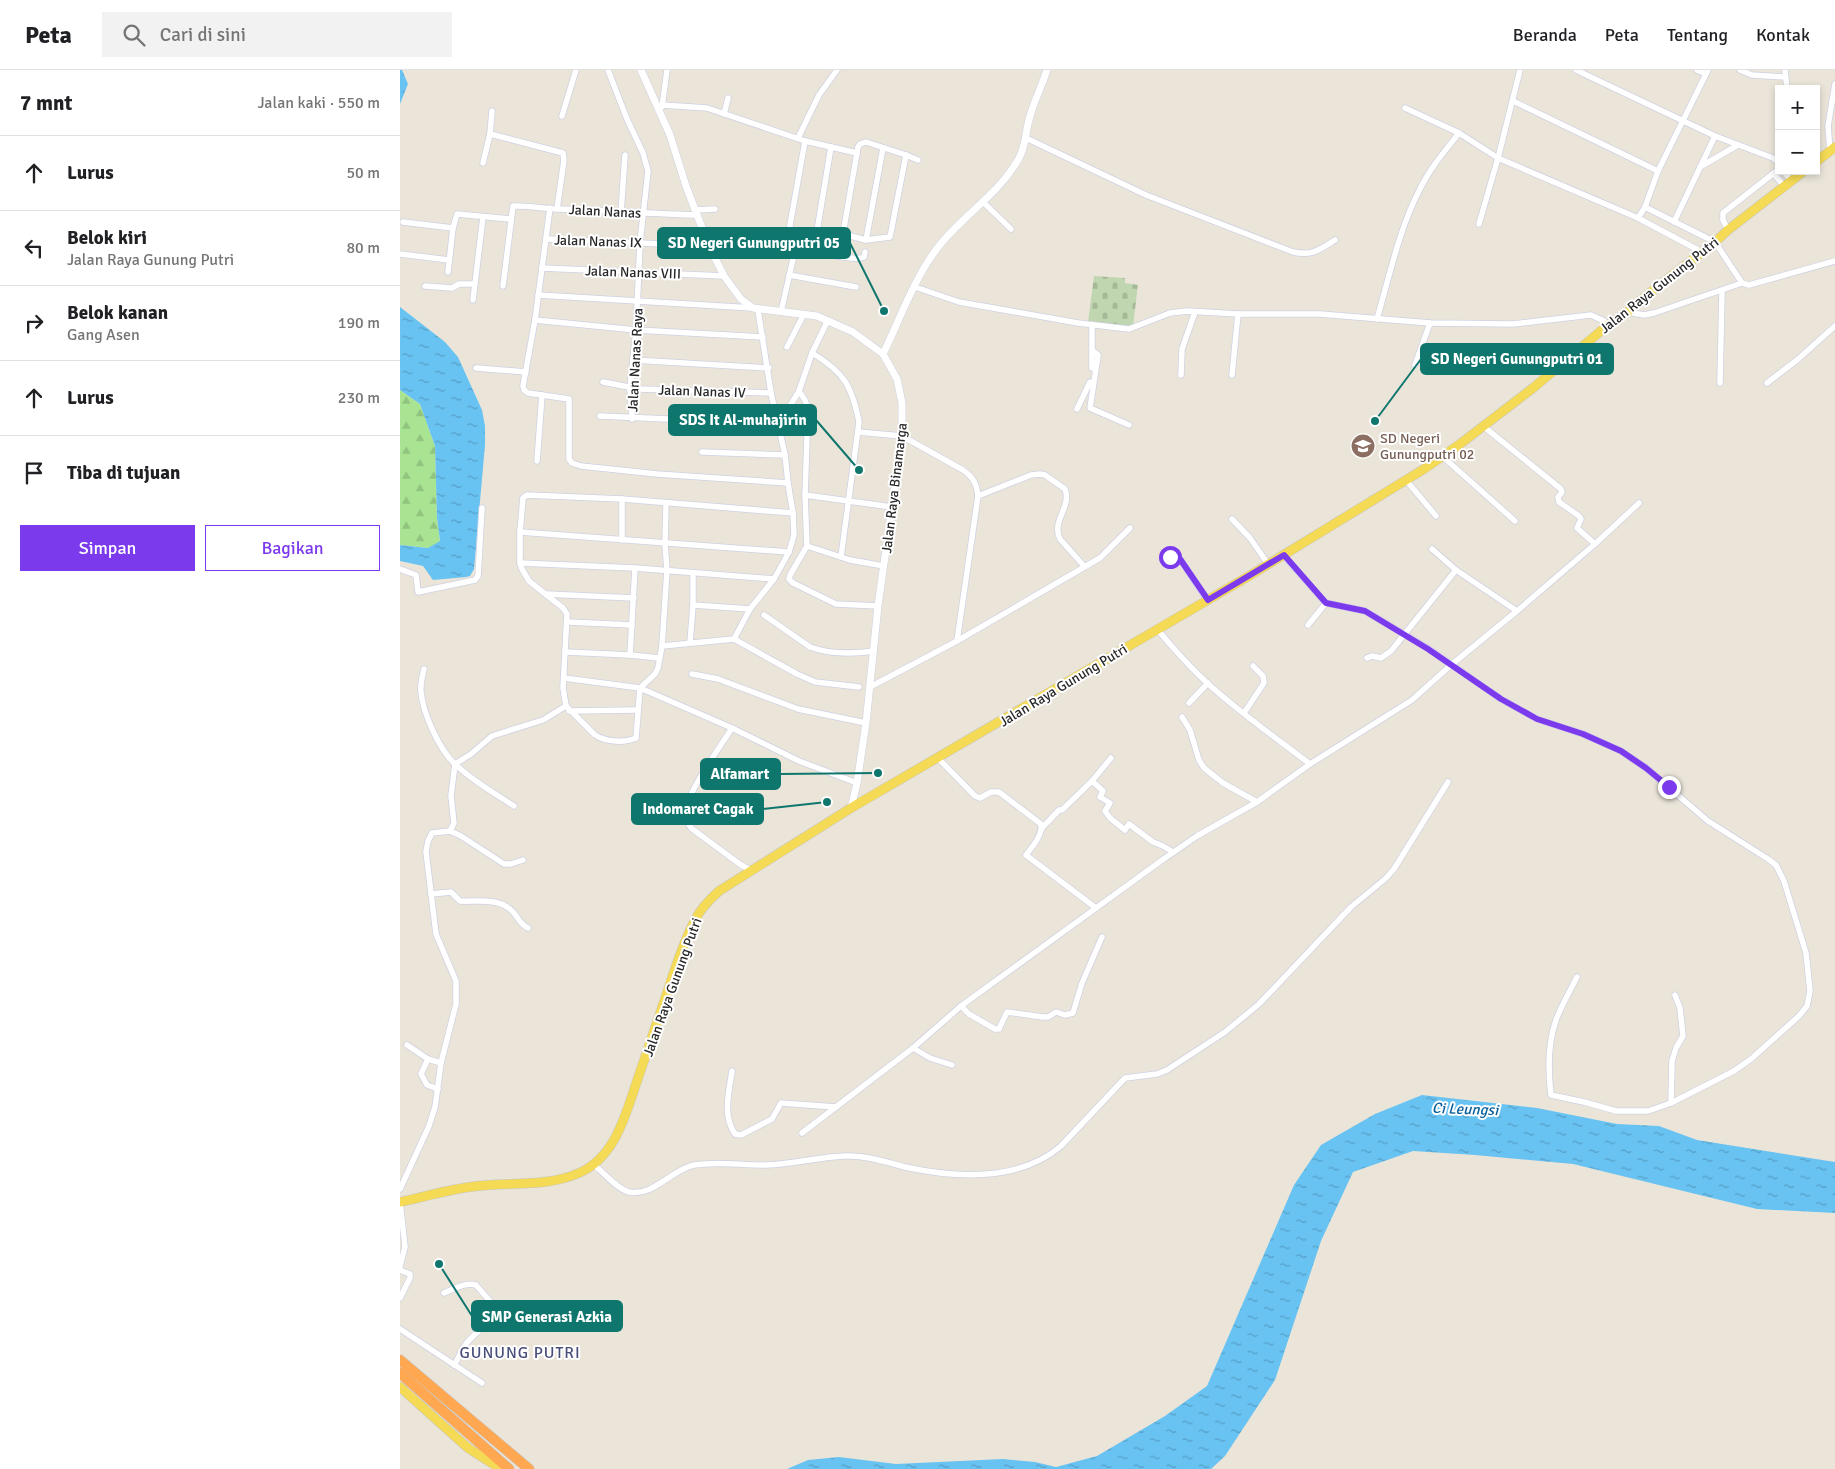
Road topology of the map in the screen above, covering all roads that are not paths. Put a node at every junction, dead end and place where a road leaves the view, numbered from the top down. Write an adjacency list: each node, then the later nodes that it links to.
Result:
1 (576, 70): 21 (street)
2 (608, 70): 51 (street, Jalan Nanas Raya)
3 (641, 70): 19 (street)
4 (667, 70): 16 (street)
5 (836, 70): 26 (street)
6 (1047, 70): 27 (street)
7 (1520, 70): 15 (street)
8 (1576, 70): 22 (street)
9 (1698, 70): 11 (street)
10 (1740, 70): 12 (street)
11 (1707, 72): 22 (street)
12 (1785, 73)
13 (1835, 84): 32 (street)
14 (728, 98): 20 (street)
15 (1513, 101): 36 (street); 42 (street)
16 (662, 105): 19 (street); 20 (street)
17 (1405, 108): 23 (street)
18 (492, 111): 24 (street)
19 (661, 114): 49 (street)
20 (724, 114): 26 (street)
21 (562, 116)
22 (1683, 120): 25 (street); 42 (street)
23 (1459, 132): 36 (street); 97 (street)
24 (490, 134): 40 (street); 47 (street)
25 (1714, 136): 29 (street); 41 (street)
26 (798, 138): 28 (street)
27 (1026, 138): 45 (street); 64 (street)
28 (805, 141): 30 (street); 68 (street)
29 (1738, 145): 39 (street); 41 (street)
30 (831, 148): 33 (street); 69 (street)
31 (883, 148): 33 (street); 35 (street); 63 (street)
32 (1832, 149): 37 (main road)
33 (857, 153): 61 (street)
34 (625, 155): 50 (street)
35 (906, 155): 38 (street); 63 (street)
36 (1498, 158): 53 (street); 57 (street)
37 (1820, 159)
38 (918, 160)
39 (1775, 160)
40 (483, 163)
41 (1700, 167): 56 (street)
42 (1658, 171): 46 (street)
43 (1773, 173): 44 (street); 60 (street)
44 (1795, 177): 60 (main road, Jalan Raya Gunung Putri)
45 (984, 203): 59 (street); 86 (street)
46 (1645, 207): 53 (street); 56 (street)
47 (554, 209): 50 (street, Jalan Nanas); 54 (street, Jalan Nanas); 62 (street)
48 (715, 209): 49 (street, Jalan Nanas)
49 (696, 212): 51 (street, Jalan Nanas); 67 (street)
50 (621, 213): 51 (street, Jalan Nanas)
51 (642, 214): 66 (street, Jalan Nanas Raya)
52 (483, 217): 54 (street); 58 (street); 82 (street)
53 (1638, 218): 71 (street)
54 (510, 219): 84 (street)
55 (403, 222): 58 (street)
56 (1674, 222): 65 (street)
57 (1479, 224)
58 (453, 228): 74 (street)
59 (1011, 229)
60 (1728, 230): 65 (main road, Jalan Raya Gunung Putri)
61 (843, 234): 63 (street); 73 (street)
62 (547, 239): 66 (street, Jalan Nanas IX); 76 (street)
63 (866, 240)
64 (1334, 240)
65 (1715, 242): 71 (main road, Jalan Raya Gunung Putri); 81 (street)
66 (640, 243): 67 (street, Jalan Nanas IX); 78 (street, Jalan Nanas Raya)
67 (709, 246): 80 (street)
68 (796, 246): 69 (street); 79 (street)
69 (814, 250): 73 (street)
70 (865, 252): 73 (street)
71 (1702, 252): 94 (main road, Jalan Raya Gunung Putri)
72 (400, 254): 74 (street)
73 (837, 256)
74 (449, 260): 77 (street)
75 (1835, 261): 81 (street)
76 (542, 268): 78 (street, Jalan Nanas VIII); 88 (street)
77 (448, 272)
78 (638, 273): 80 (street, Jalan Nanas VIII); 90 (street, Jalan Nanas Raya)
79 (788, 275): 85 (street); 92 (street)
80 (724, 276): 91 (street)
81 (1742, 283): 87 (street)
82 (474, 284): 83 (street); 89 (street)
83 (425, 286)
84 (502, 286)
85 (856, 287)
86 (915, 287): 101 (street); 109 (street)
87 (1722, 292): 94 (street); 118 (street)
88 (538, 295): 90 (street); 98 (street)
89 (473, 300)
90 (638, 301): 91 (street); 104 (street, Jalan Nanas Raya)
91 (755, 309): 92 (street); 105 (street)
92 (781, 312): 95 (street)
93 (1195, 312): 96 (street); 101 (street); 115 (street)
94 (1628, 312): 102 (main road, Jalan Raya Gunung Putri)
95 (804, 314): 99 (street); 106 (street)
96 (1238, 314): 97 (street); 116 (street)
97 (1377, 319): 100 (street)
98 (536, 320): 104 (street); 114 (street)
99 (828, 320): 108 (street); 109 (street)
100 (1430, 324): 102 (street); 111 (street)
101 (1092, 325): 107 (street)
102 (1608, 325): 129 (main road, Jalan Raya Gunung Putri)
103 (1835, 326): 119 (street)
104 (636, 330): 105 (street); 110 (street, Jalan Nanas Raya)
105 (763, 337): 113 (street)
106 (787, 347)
107 (1093, 351): 124 (street); 128 (street)
108 (812, 353): 121 (street); 130 (street)
109 (883, 354): 131 (street, Jalan Raya Binamarga)
110 (633, 360): 113 (street); 120 (street, Jalan Nanas Raya)
111 (1415, 365)
112 (476, 368): 114 (street)
113 (768, 368): 122 (street)
114 (526, 372): 123 (street)
115 (1182, 375)
116 (1232, 375)
117 (603, 382): 120 (street, Jalan Nanas IV)
118 (1720, 383)
119 (1767, 383)
120 (630, 388): 122 (street, Jalan Nanas IV); 126 (street, Jalan Nanas Raya)
121 (799, 391): 127 (street); 138 (street)
122 (771, 393): 127 (street)
123 (542, 394): 135 (street); 137 (street)
124 (1077, 410)
125 (600, 416): 126 (street)
126 (632, 419): 127 (street, Jalan Nanas Raya)
127 (779, 424): 133 (street)
128 (1129, 425)
129 (1483, 426): 134 (main road, Jalan Raya Gunung Putri); 154 (street)
130 (858, 432): 131 (street); 141 (street)
131 (902, 436): 139 (street); 144 (street, Jalan Raya Binamarga)
132 (702, 452): 133 (street)
133 (785, 455): 137 (street)
134 (1442, 456): 136 (main road, Jalan Raya Gunung Putri); 149 (street)
135 (537, 461)
136 (1406, 480): 147 (street); 158 (main road, Jalan Raya Gunung Putri)
137 (788, 483): 146 (street)
138 (805, 495): 141 (street); 155 (street)
139 (978, 496): 164 (street); 186 (street)
140 (622, 499): 143 (street); 151 (street); 152 (street)
141 (849, 500): 144 (street); 159 (street)
142 (1639, 503): 154 (street)
143 (666, 504): 146 (street); 153 (street)
144 (892, 506): 163 (street, Jalan Raya Binamarga)
145 (482, 508): 166 (street)
146 (793, 513): 157 (street)
147 (1436, 516)
148 (1232, 519): 162 (street)
149 (1515, 521)
150 (1130, 528): 164 (street)
151 (520, 532): 152 (street); 161 (street)
152 (622, 540): 153 (street)
153 (665, 544): 157 (street); 167 (street)
154 (1596, 544): 178 (street)
155 (807, 546): 159 (street); 176 (street)
156 (1432, 549): 168 (street)
157 (788, 552): 170 (street)
158 (1284, 555): 162 (main road, Jalan Raya Gunung Putri); 174 (street)
159 (841, 557): 163 (street)
160 (1170, 557): 173 (street)
161 (520, 563): 165 (street); 171 (street)
162 (1268, 564): 173 (main road, Jalan Raya Gunung Putri)
163 (884, 566): 176 (street, Jalan Raya Binamarga)
164 (1084, 566): 186 (street)
165 (636, 568): 167 (street); 172 (street)
166 (400, 569)
167 (666, 570): 169 (street); 188 (street)
168 (1456, 570): 178 (street); 184 (street)
169 (693, 573): 170 (street); 175 (street)
170 (774, 579): 177 (street)
171 (546, 594): 172 (street); 180 (street)
172 (634, 598): 181 (street)
173 (1208, 600): 183 (main road, Jalan Raya Gunung Putri)
174 (1326, 603): 182 (street); 184 (street)
175 (693, 605): 177 (street); 187 (street)
176 (878, 606): 189 (street, Jalan Raya Binamarga)
177 (750, 610): 185 (street)
178 (1517, 611): 194 (street)
179 (764, 615): 189 (street)
180 (568, 622): 181 (street); 190 (street)
181 (632, 625): 191 (street)
182 (1308, 625)
183 (1157, 629): 199 (street); 210 (main road, Jalan Raya Gunung Putri)
184 (1404, 634): 193 (street); 194 (street)
185 (734, 639): 187 (street); 200 (street)
186 (957, 641): 201 (street)
187 (690, 642): 188 (street)
188 (662, 646): 192 (street)
189 (874, 651): 201 (street, Jalan Raya Binamarga)
190 (566, 652): 191 (street); 198 (street)
191 (630, 655): 192 (street)
192 (659, 658): 202 (street)
193 (1367, 658)
194 (1451, 665): 213 (street); 239 (street)
195 (1253, 666): 206 (street)
196 (424, 669): 212 (street)
197 (692, 674): 208 (street)
198 (564, 678): 202 (street); 204 (street)
199 (1208, 684): 203 (street); 206 (street)
200 (858, 687)
201 (870, 687): 208 (street, Jalan Raya Binamarga)
202 (640, 688): 205 (street); 209 (street)
203 (1189, 703)
204 (567, 709): 205 (street); 205 (street); 212 (street)
205 (637, 710)
206 (1244, 713): 213 (street)
207 (1182, 717): 217 (street)
208 (866, 723): 216 (street, Jalan Raya Binamarga)
209 (732, 728): 216 (street); 224 (street)
210 (938, 758): 219 (main road, Jalan Raya Gunung Putri); 220 (street)
211 (1112, 758): 214 (street)
212 (455, 764): 218 (street); 221 (street)
213 (1310, 764): 217 (street)
214 (1092, 781): 220 (street); 222 (street)
215 (1448, 782): 242 (street)
216 (857, 783): 219 (street, Jalan Raya Binamarga)
217 (1257, 802): 222 (street)
218 (514, 806)
219 (851, 808): 224 (main road, Jalan Raya Gunung Putri)
220 (1042, 828): 226 (street)
221 (450, 831): 223 (street); 225 (street)
222 (1173, 852): 226 (street)
223 (523, 860)
224 (752, 871): 242 (main road, Jalan Raya Gunung Putri)
225 (431, 894): 227 (street); 235 (street)
226 (1096, 908): 231 (street)
227 (528, 928)
228 (1102, 936): 231 (street)
229 (1578, 977): 239 (street)
230 (1675, 995): 239 (street)
231 (961, 1006): 233 (street)
232 (407, 1045): 234 (street)
233 (912, 1048): 236 (street); 240 (street)
234 (428, 1059): 235 (street); 238 (street)
235 (441, 1063): 238 (street)
236 (952, 1065)
237 (732, 1071): 240 (street)
238 (438, 1089): 243 (street)
239 (1671, 1103)
240 (836, 1107): 241 (street)
241 (802, 1133)
242 (593, 1164): 244 (main road, Jalan Raya Gunung Putri)
243 (400, 1189)
244 (400, 1202): 245 (street)
245 (400, 1267): 247 (street)
246 (444, 1293): 250 (street)
247 (400, 1298)
248 (400, 1328): 250 (street)
249 (400, 1360): 256 (highway)
250 (454, 1364): 252 (street)
251 (400, 1373): 255 (highway)
252 (482, 1383)
253 (400, 1387): 254 (main road)
254 (501, 1469)
255 (509, 1469)
256 (529, 1469)

